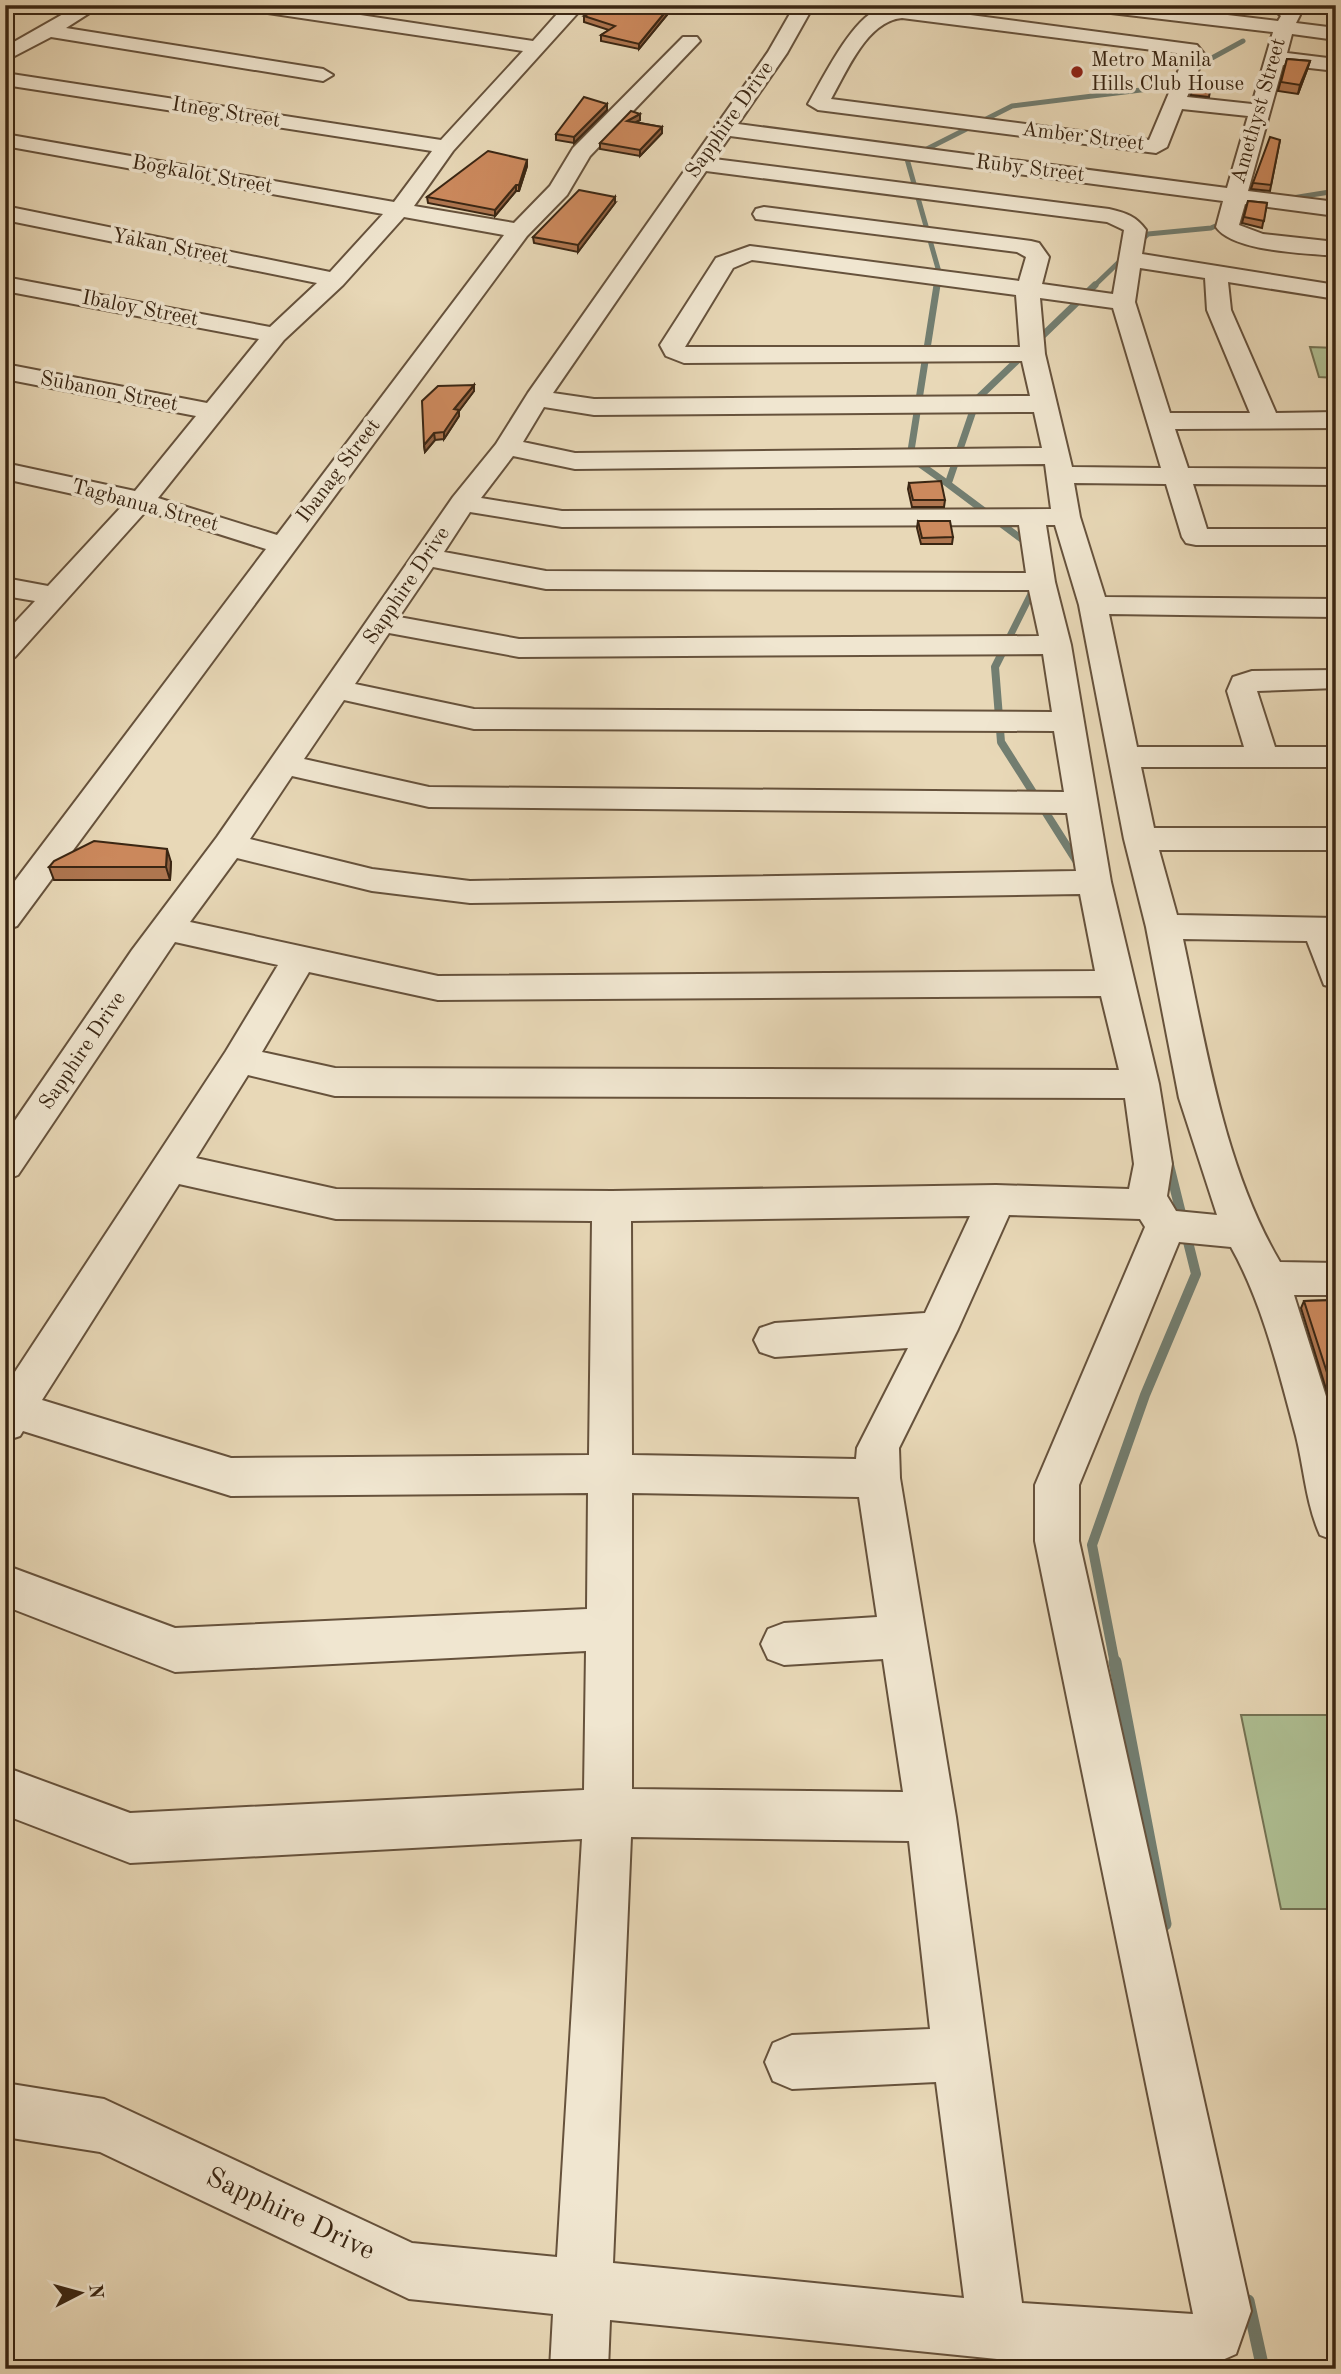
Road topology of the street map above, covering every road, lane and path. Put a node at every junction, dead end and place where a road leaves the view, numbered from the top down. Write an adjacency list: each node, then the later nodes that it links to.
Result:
1 (93, 5): 8 (street)
2 (254, 5): 11 (street)
3 (576, 5): 11 (street)
4 (806, 5): 13 (street, Sapphire Drive)
5 (1094, 5): 7 (street)
6 (1278, 5): 7 (street)
7 (1284, 27): 9 (street); 14 (street, Amethyst Street)
8 (49, 31): 12 (street); 17 (street)
9 (1336, 34)
10 (690, 41): 30 (street, Ibanag Street)
11 (537, 47): 23 (street)
12 (5, 55)
13 (799, 57): 15 (street); 21 (street, Sapphire Drive)
14 (1275, 58): 16 (street); 20 (street, Amethyst Street)
15 (843, 63): 19 (street, Amber Street); 19 (street, Amber Street)
16 (1336, 65)
17 (323, 75)
18 (5, 79): 23 (street, Itneg Street)
19 (1176, 102): 20 (street)
20 (1259, 111): 25 (street, Amethyst Street)
21 (725, 128): 24 (street, Sapphire Drive); 25 (street, Ruby Street)
22 (5, 140): 27 (street, Bogkalot Street)
23 (446, 146): 27 (street)
24 (700, 164): 32 (street); 42 (street, Sapphire Drive)
25 (1234, 195): 26 (street, Ruby Street); 31 (street, Amethyst Street)
26 (1334, 202)
27 (399, 210): 30 (street, Bogkalot Street); 34 (street)
28 (5, 213): 34 (street, Yakan Street)
29 (764, 214): 36 (street)
30 (519, 231): 58 (street, Ibanag Street)
31 (1336, 249)
32 (1128, 259): 33 (street); 38 (street)
33 (1216, 275): 37 (street); 45 (street)
34 (335, 280): 39 (street)
35 (5, 284): 39 (street, Ibaloy Street)
36 (1028, 292): 38 (street); 40 (street); 40 (street)
37 (1336, 292)
38 (1123, 302): 46 (street)
39 (275, 335): 44 (street)
40 (1033, 354): 43 (street)
41 (5, 371): 44 (street, Subanon Street)
42 (537, 398): 43 (street); 48 (street, Sapphire Drive)
43 (1043, 404): 49 (street)
44 (212, 412): 53 (street)
45 (1266, 420): 46 (street); 47 (street)
46 (1160, 421): 52 (street)
47 (1336, 421)
48 (508, 447): 49 (street); 54 (street, Sapphire Drive)
49 (1058, 466): 52 (street); 56 (street)
50 (5, 471): 53 (street, Tagbanua Street)
51 (1336, 477): 52 (street)
52 (1180, 478): 57 (street)
53 (141, 501): 58 (street, Tagbanua Street); 62 (street)
54 (463, 503): 55 (street); 59 (street, Sapphire Drive)
55 (1031, 517): 56 (street); 60 (street)
56 (1066, 517): 63 (street)
57 (1336, 537)
58 (284, 546): 80 (street, Ibanag Street)
59 (426, 557): 60 (street); 65 (street, Sapphire Drive)
60 (1041, 582): 66 (street)
61 (5, 587): 62 (street)
62 (55, 596): 67 (street)
63 (1093, 606): 64 (street); 71 (street)
64 (1336, 608)
65 (382, 623): 66 (street); 69 (street, Sapphire Drive)
66 (1056, 645): 70 (street)
67 (5, 651)
68 (1336, 680): 72 (street)
69 (336, 689): 70 (street); 74 (street, Sapphire Drive)
70 (1069, 722): 75 (street)
71 (1125, 757): 72 (street); 76 (street)
72 (1263, 757): 73 (street)
73 (1336, 757)
74 (283, 764): 75 (street); 78 (street, Sapphire Drive)
75 (1080, 803): 79 (street)
76 (1140, 839): 77 (street); 81 (street)
77 (1336, 839)
78 (229, 845): 79 (street); 82 (street, Sapphire Drive)
79 (1094, 882): 86 (street)
80 (5, 918)
81 (1163, 927): 83 (street); 94 (street)
82 (168, 929): 84 (street); 89 (street, Sapphire Drive)
83 (1328, 930): 85 (street)
84 (299, 959): 86 (street); 87 (street)
85 (1336, 976)
86 (1115, 984): 88 (street)
87 (239, 1060): 88 (street); 90 (street)
88 (1141, 1084): 93 (street)
89 (5, 1165)
90 (170, 1167): 92 (street); 99 (street)
91 (996, 1200): 92 (street); 93 (street); 97 (street)
92 (611, 1206): 101 (street)
93 (1156, 1211): 94 (street); 115 (street, Sapphire Drive)
94 (1243, 1233): 95 (street)
95 (1269, 1278): 96 (street); 100 (street)
96 (1336, 1279)
97 (938, 1329): 98 (street); 102 (street)
98 (775, 1340)
99 (8, 1413): 101 (street)
100 (1326, 1436): 103 (street)
101 (608, 1474): 102 (street); 105 (street)
102 (878, 1478): 106 (street)
103 (1336, 1521)
104 (5, 1585): 105 (street)
105 (610, 1629): 109 (street)
106 (901, 1637): 107 (street); 110 (street)
107 (783, 1644)
108 (5, 1791): 109 (street)
109 (608, 1813): 110 (street); 114 (street)
110 (931, 1817): 111 (street)
111 (959, 2054): 112 (street); 115 (street)
112 (792, 2062)
113 (5, 2110): 114 (street, Sapphire Drive)
114 (582, 2288): 115 (street, Sapphire Drive); 116 (street)
115 (998, 2330)
116 (579, 2369)

